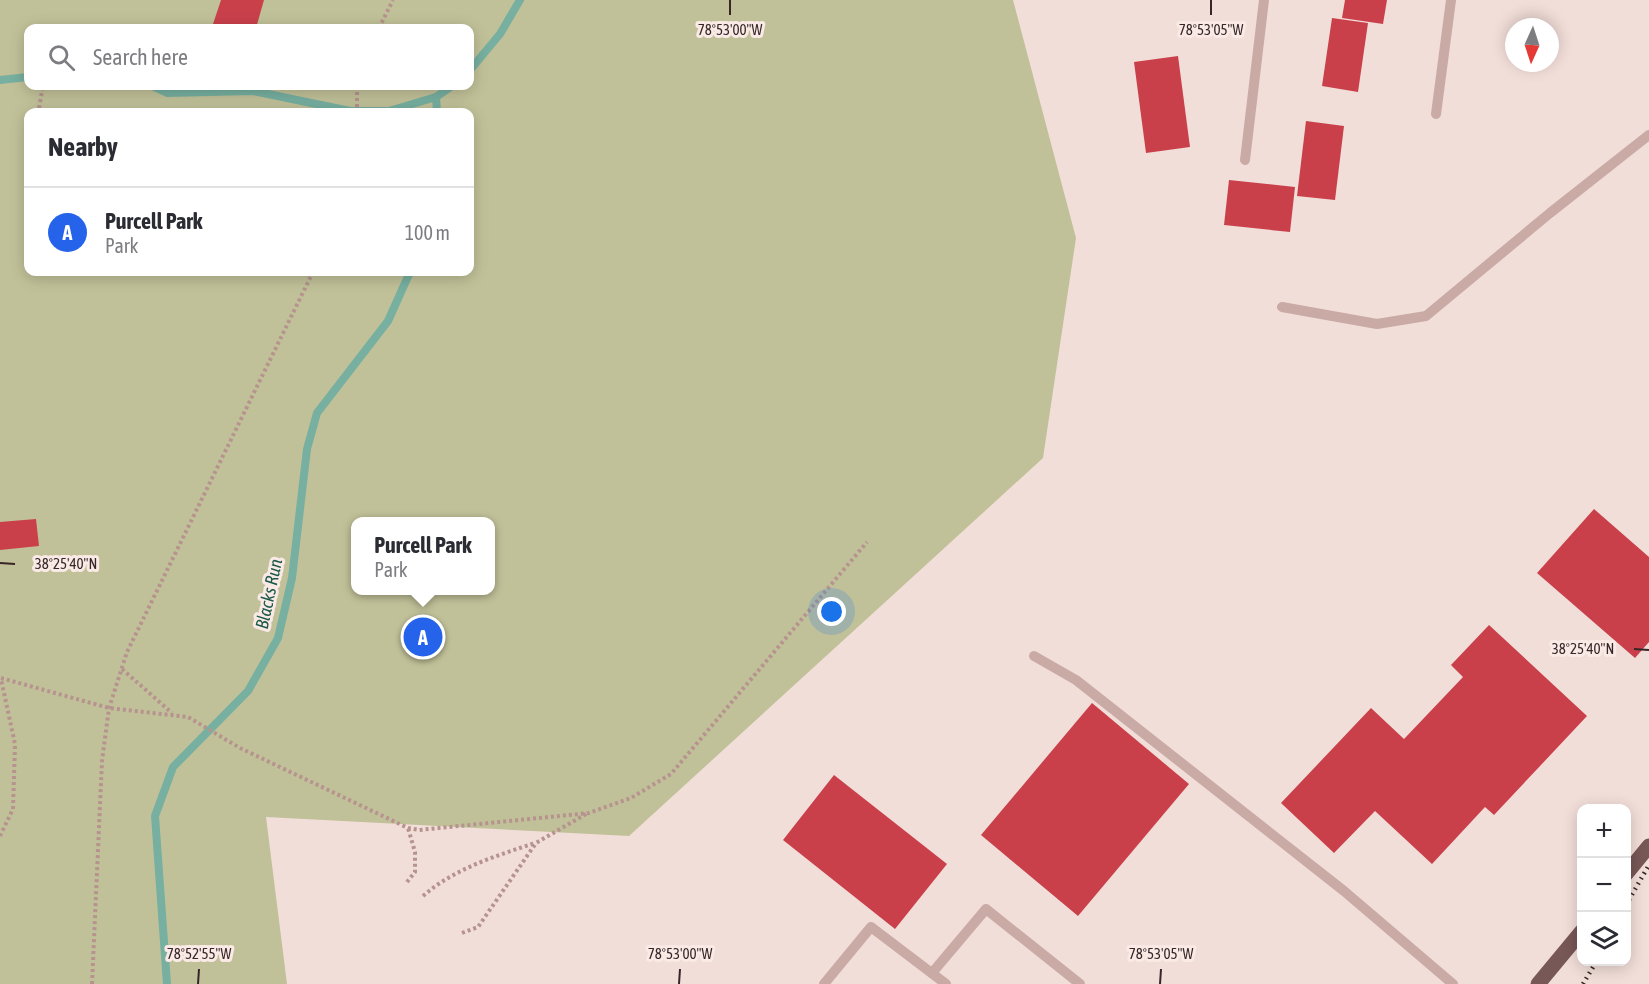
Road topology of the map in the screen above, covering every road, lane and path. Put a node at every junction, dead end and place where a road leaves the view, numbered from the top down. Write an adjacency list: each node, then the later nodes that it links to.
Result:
1 (393, 0): 4 (path)
2 (1264, 0): 11 (lane)
3 (1451, 0): 9 (lane)
4 (381, 24)
5 (42, 90): 7 (path)
6 (357, 90): 8 (path)
7 (39, 108)
8 (357, 108)
9 (1436, 114)
10 (1649, 135): 13 (lane)
11 (1245, 160)
12 (311, 276): 16 (path)
13 (1282, 307)
14 (867, 542): 20 (path)
15 (1034, 656): 35 (lane)
16 (122, 669): 18 (path); 19 (path)
17 (0, 678): 18 (path); 22 (path)
18 (109, 708): 19 (path); 31 (path)
19 (173, 713): 21 (path)
20 (589, 813): 21 (path); 23 (path)
21 (408, 828): 26 (path)
22 (0, 836)
23 (536, 843): 27 (path); 28 (path)
24 (1649, 846): 25 (main road)
25 (1631, 868)
26 (407, 882)
27 (423, 896)
28 (462, 933)
29 (1577, 936): 36 (main road)
30 (932, 974): 32 (lane); 33 (lane); 34 (lane)
31 (92, 984)
32 (824, 984)
33 (946, 984)
34 (1080, 984)
35 (1453, 984)
36 (1538, 984)

